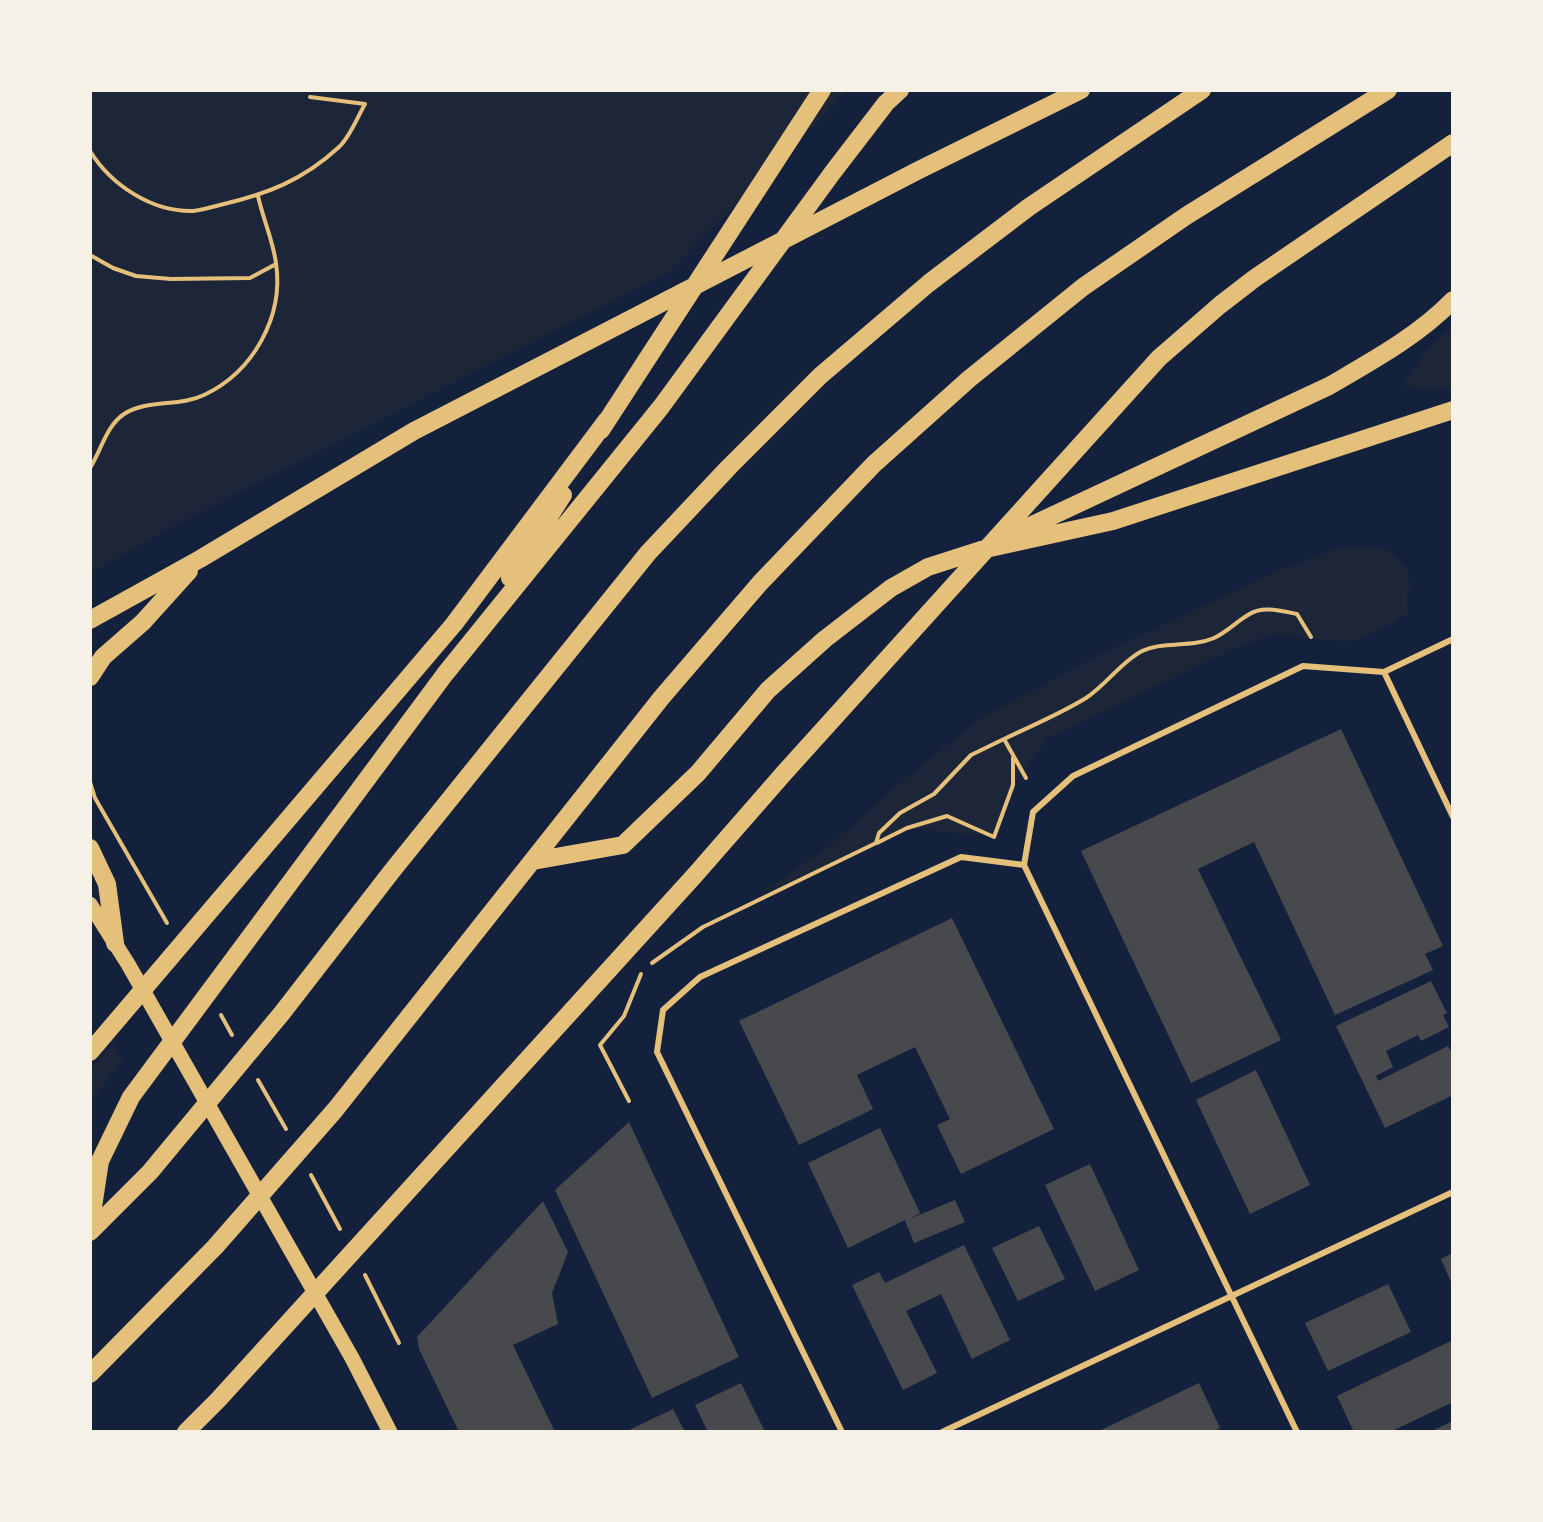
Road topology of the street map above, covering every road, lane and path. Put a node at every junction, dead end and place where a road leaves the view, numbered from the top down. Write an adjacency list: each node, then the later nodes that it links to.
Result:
1 (822, 90): 14 (highway)
2 (900, 90): 22 (highway)
3 (1081, 90): 17 (highway)
4 (1202, 90): 46 (highway)
5 (1388, 90): 31 (highway)
6 (310, 96): 9 (path)
7 (1453, 142): 51 (highway)
8 (90, 151): 9 (path)
9 (258, 196): 11 (path)
10 (90, 255): 11 (path)
11 (276, 263): 15 (path)
12 (1453, 300): 16 (highway)
13 (1453, 410): 16 (highway)
14 (607, 420): 22 (highway); 38 (highway)
15 (90, 468)
16 (981, 550): 31 (highway)
17 (200, 559): 18 (highway); 23 (highway)
18 (90, 620)
19 (1311, 637): 24 (path)
20 (1453, 639): 21 (street)
21 (1384, 672): 28 (street); 32 (street)
22 (446, 674): 44 (highway)
23 (90, 677)
24 (1004, 739): 25 (path); 29 (path)
25 (1013, 756): 26 (path); 29 (path)
26 (1026, 778)
27 (90, 782): 34 (path)
28 (1453, 818)
29 (876, 843): 40 (path)
30 (90, 848): 35 (highway)
31 (532, 861): 50 (highway)
32 (1024, 865): 48 (street); 53 (street)
33 (90, 904): 35 (main road)
34 (173, 933)
35 (115, 943): 52 (main road)
36 (221, 1015): 37 (path)
37 (232, 1035)
38 (90, 1052)
39 (256, 1076): 41 (path)
40 (629, 1101)
41 (291, 1138)
42 (307, 1169): 45 (path)
43 (1453, 1192): 48 (street)
44 (90, 1227)
45 (341, 1231)
46 (90, 1232)
47 (362, 1270): 49 (path)
48 (1232, 1297): 54 (street); 55 (street)
49 (399, 1343)
50 (90, 1374)
51 (186, 1432)
52 (390, 1432)
53 (842, 1432)
54 (942, 1432)
55 (1297, 1432)

